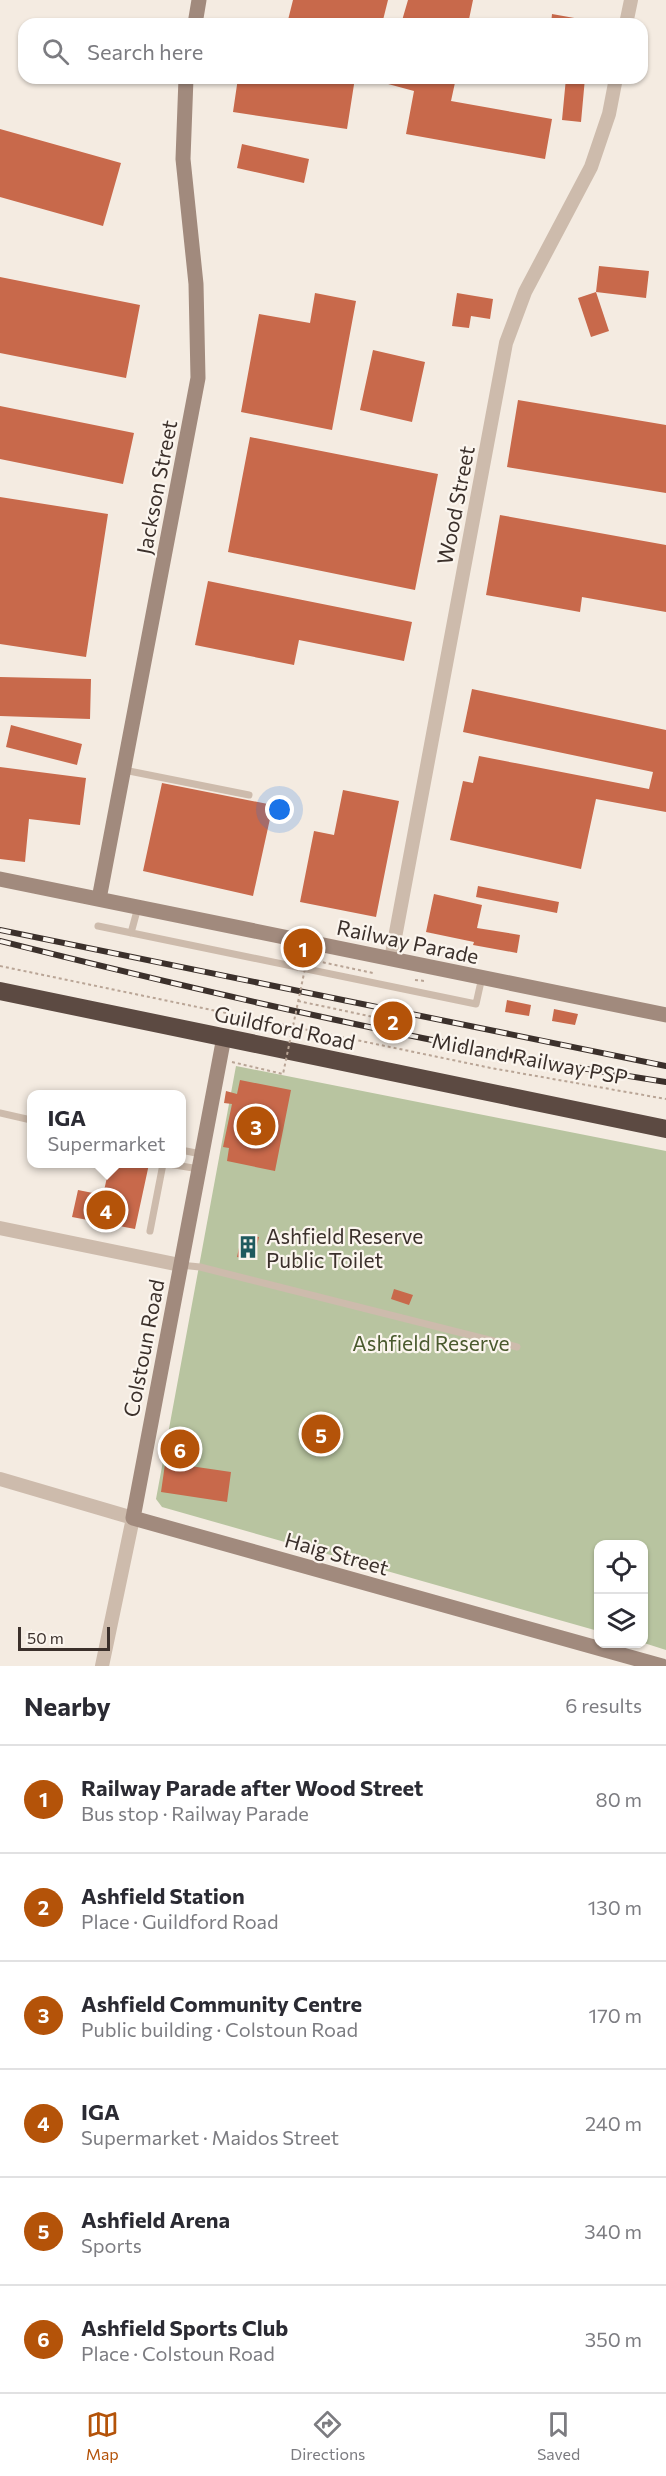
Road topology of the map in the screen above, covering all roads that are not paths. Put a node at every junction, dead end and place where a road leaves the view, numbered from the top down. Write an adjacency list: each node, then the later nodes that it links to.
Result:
1 (199, 0): 3 (street)
2 (631, 0): 4 (street)
3 (196, 18)
4 (627, 18)
5 (186, 84): 7 (street, Jackson Street)
6 (615, 84): 14 (street, Wood Street)
7 (124, 770): 8 (lane); 10 (street, Jackson Street)
8 (249, 795)
9 (0, 879): 10 (street, Railway Parade)
10 (99, 899): 11 (street, Railway Parade)
11 (138, 907): 13 (lane); 14 (street, Railway Parade)
12 (98, 926): 13 (lane)
13 (131, 933): 15 (lane)
14 (392, 959): 15 (street, Railway Parade)
15 (482, 977): 17 (street, Railway Parade)
16 (0, 991): 18 (highway, Guildford Road)
17 (666, 1015)
18 (224, 1037): 21 (highway, Guildford Road); 23 (street, Colstoun Road)
19 (0, 1113): 20 (lane)
20 (27, 1118)
21 (666, 1129)
22 (186, 1153): 23 (lane)
23 (200, 1161): 24 (lane); 28 (street, Colstoun Road)
24 (186, 1162)
25 (162, 1168): 27 (lane)
26 (0, 1228): 28 (street)
27 (150, 1231)
28 (180, 1265): 29 (lane); 31 (street, Colstoun Road)
29 (517, 1347)
30 (0, 1479): 31 (street, Haig Street)
31 (133, 1518): 32 (street, Colstoun Road); 33 (street, Haig Street)
32 (102, 1666)
33 (663, 1666)

